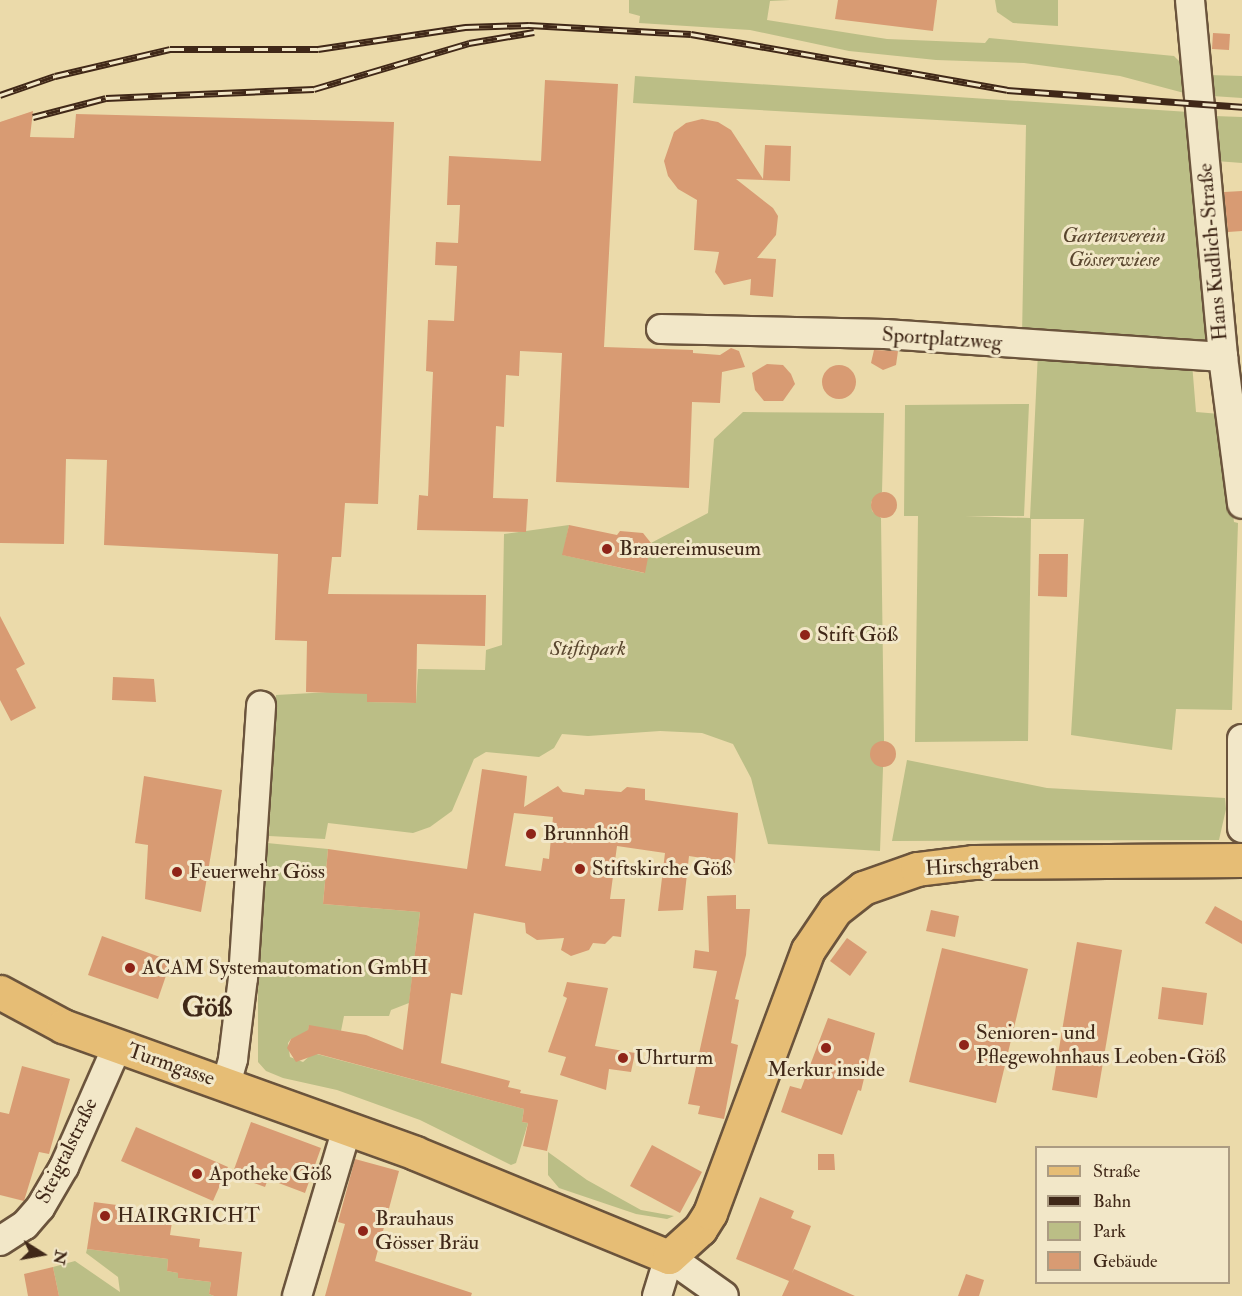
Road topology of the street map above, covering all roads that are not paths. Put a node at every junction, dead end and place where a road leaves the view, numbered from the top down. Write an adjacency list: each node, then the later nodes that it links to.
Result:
1 (1190, 0): 3 (street, Hans Kudlich-Straße)
2 (661, 329): 3 (street, Sportplatzweg)
3 (1223, 357): 4 (street, Hans Kudlich-Straße)
4 (1242, 504)
5 (261, 706): 11 (street)
6 (1242, 739): 7 (street)
7 (1242, 828)
8 (1242, 860): 14 (main road, Hirschgraben)
9 (0, 992): 10 (main road, Turmgasse)
10 (117, 1047): 11 (main road, Turmgasse); 13 (street, Steigtalstraße)
11 (226, 1084): 12 (main road, Turmgasse)
12 (347, 1128): 14 (main road, Turmgasse); 15 (street)
13 (0, 1241)
14 (669, 1257): 16 (street); 17 (street)
15 (297, 1296)
16 (657, 1296)
17 (723, 1296)

